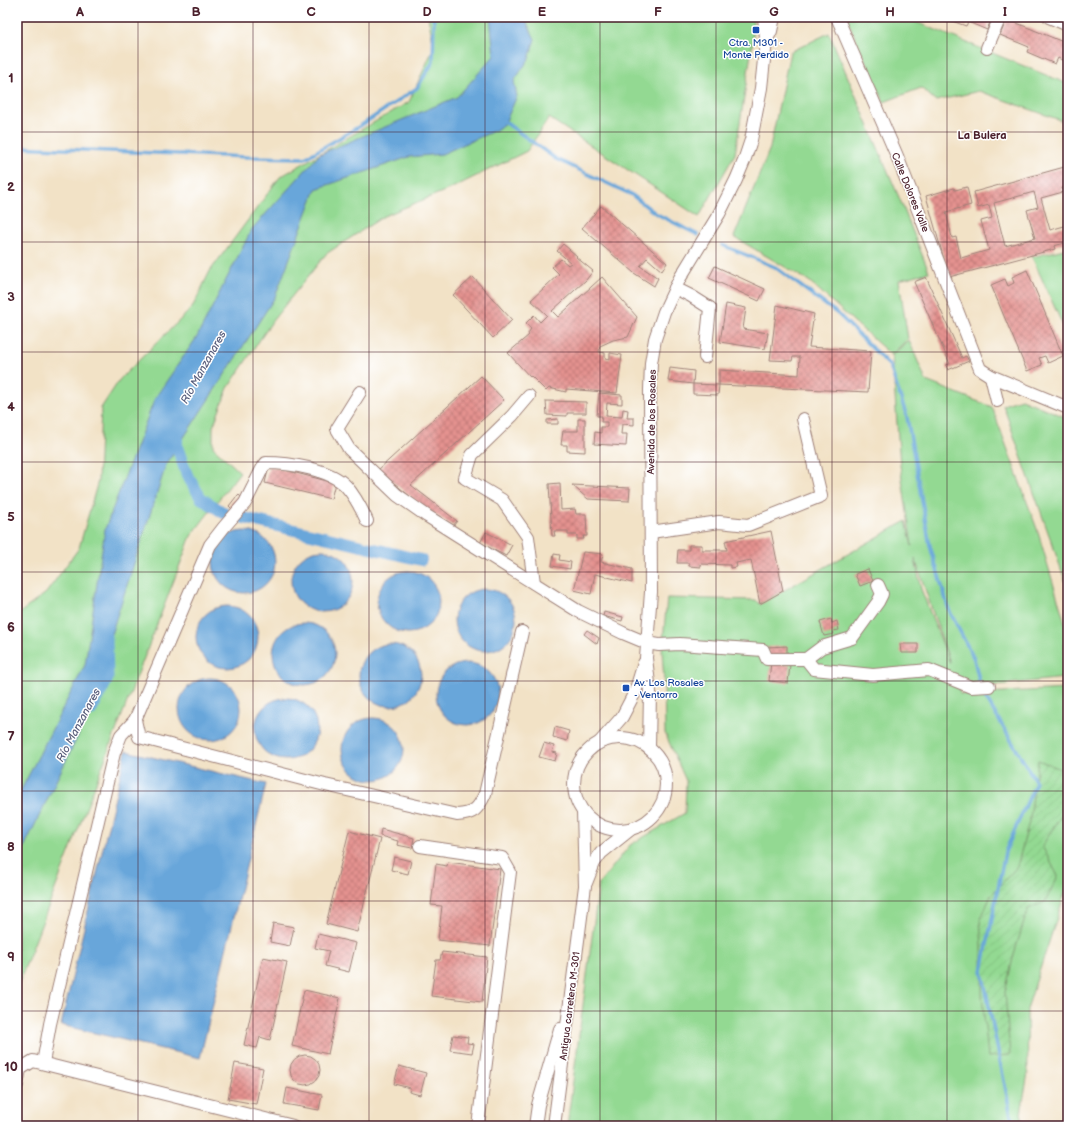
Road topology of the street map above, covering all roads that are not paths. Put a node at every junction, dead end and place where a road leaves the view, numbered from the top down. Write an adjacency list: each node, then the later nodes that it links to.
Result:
1 (764, 17): 7 (street, Avenida de los Rosales)
2 (774, 17): 7 (street, Avenida de los Rosales)
3 (837, 17): 11 (street, Calle Dolores Valle)
4 (1000, 17): 8 (street)
5 (1049, 17): 6 (street)
6 (1068, 25)
7 (766, 41): 9 (street, Avenida de los Rosales)
8 (987, 48)
9 (675, 288): 10 (street); 18 (street, Avenida de los Rosales)
10 (706, 357)
11 (991, 376): 14 (street); 15 (street)
12 (360, 392): 19 (street)
13 (529, 396): 19 (street)
14 (997, 401)
15 (1068, 408)
16 (804, 419): 18 (street)
17 (367, 521): 26 (street)
18 (651, 532): 22 (street, Avenida de los Rosales)
19 (534, 583): 22 (street)
20 (878, 585): 24 (street)
21 (522, 632): 28 (street)
22 (647, 643): 23 (street, Avenida de los Rosales); 24 (street)
23 (646, 658): 29 (street, Avenida de los Rosales); 30 (street, Avenida de los Rosales)
24 (806, 659): 25 (street)
25 (989, 686)
26 (135, 720): 27 (street); 28 (street)
27 (121, 735): 28 (street); 36 (street)
28 (139, 737)
29 (599, 743): 30 (street); 31 (street)
30 (649, 748): 32 (street)
31 (583, 811): 32 (street); 34 (street, Antigua carretera M-301)
32 (631, 829): 34 (street, Antigua carretera M-301)
33 (420, 846): 39 (street)
34 (585, 886): 35 (street, Antigua carretera M-301)
35 (571, 991): 40 (street); 41 (street, Antigua carretera M-301)
36 (43, 1063): 37 (street); 38 (street)
37 (17, 1085)
38 (293, 1126)
39 (478, 1126)
40 (535, 1126)
41 (554, 1126)

